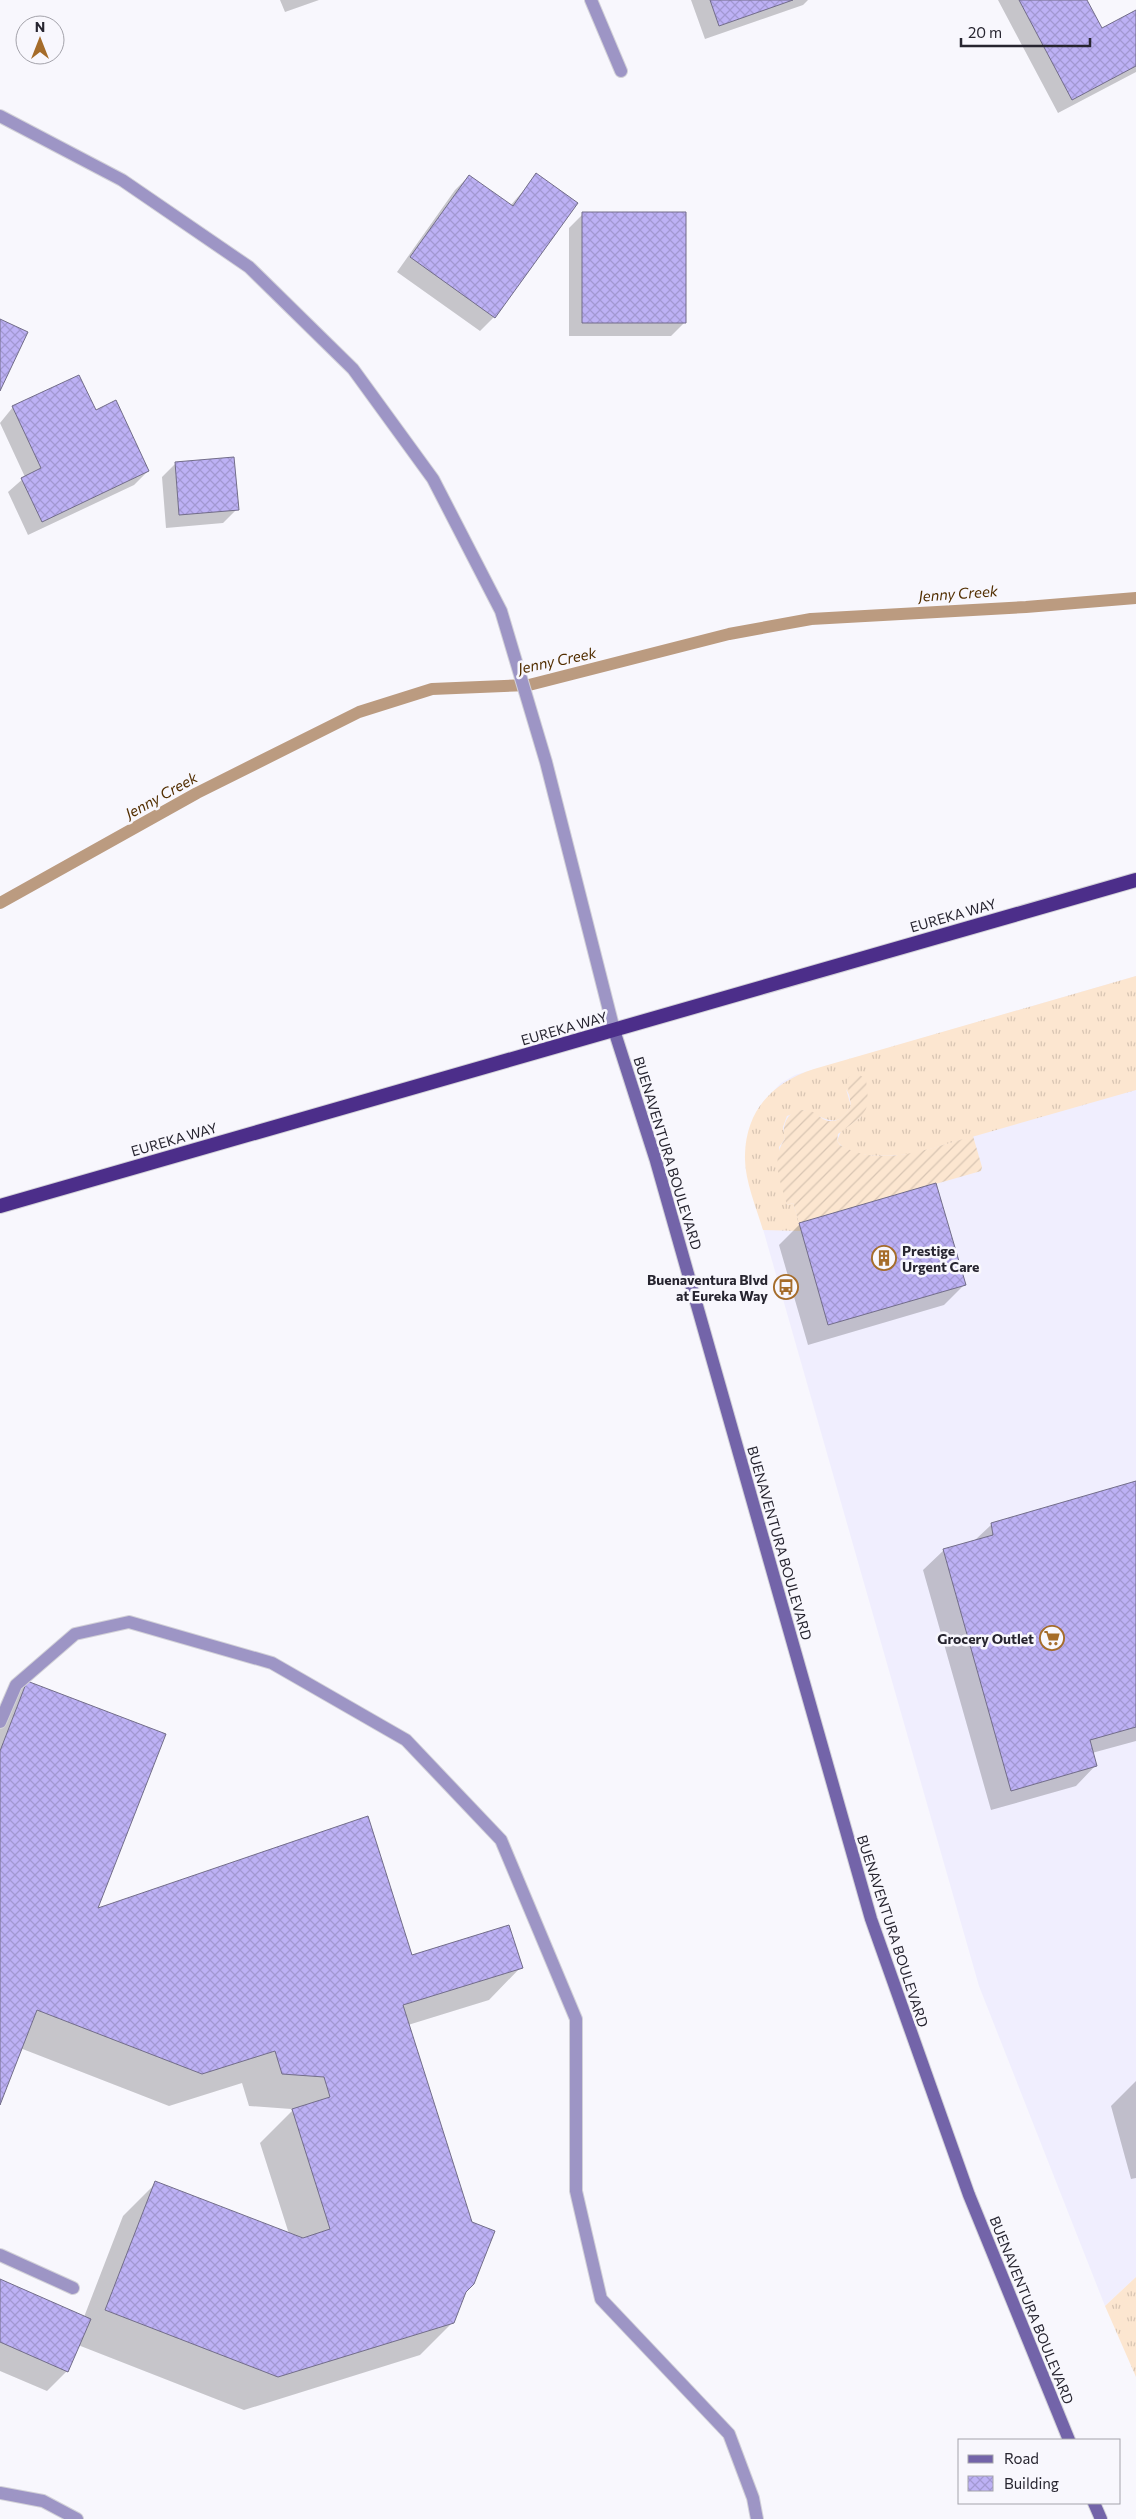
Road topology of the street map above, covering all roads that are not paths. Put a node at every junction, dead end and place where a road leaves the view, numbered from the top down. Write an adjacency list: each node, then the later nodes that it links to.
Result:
1 (591, 0): 2 (street)
2 (621, 70)
3 (0, 116): 5 (street, BUENAVENTURA BOULEVARD)
4 (1136, 880): 5 (highway, EUREKA WAY)
5 (614, 1030): 6 (highway, EUREKA WAY); 10 (main road, BUENAVENTURA BOULEVARD)
6 (0, 1206)
7 (0, 1722): 14 (street)
8 (0, 2255): 9 (street)
9 (73, 2288)
10 (1069, 2439)
11 (0, 2493): 13 (street)
12 (1094, 2504): 15 (main road)
13 (78, 2519)
14 (757, 2519)
15 (1101, 2519)

